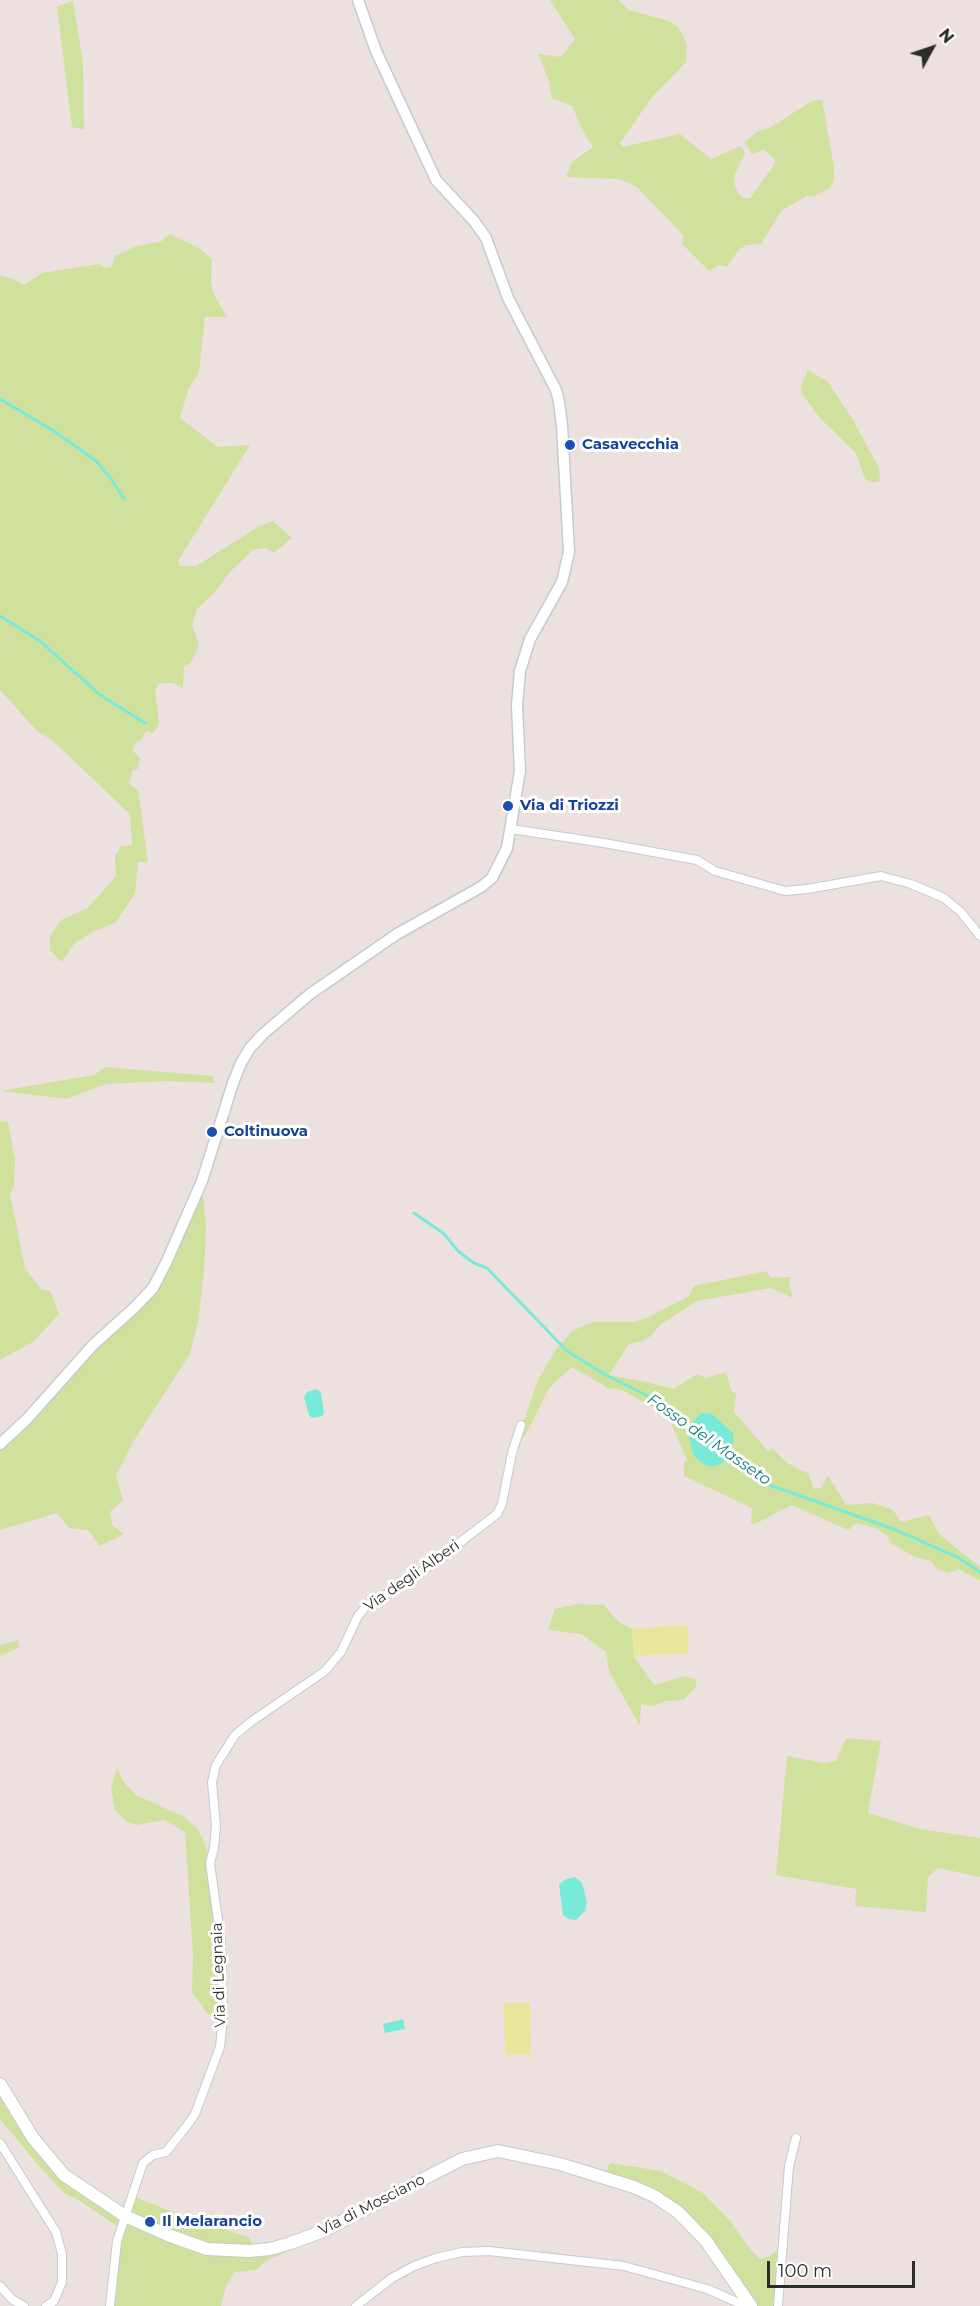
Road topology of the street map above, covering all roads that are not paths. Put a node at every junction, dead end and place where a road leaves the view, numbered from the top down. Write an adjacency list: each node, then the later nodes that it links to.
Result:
1 (358, 0): 2 (street)
2 (511, 829): 3 (street); 5 (street)
3 (980, 936)
4 (521, 1425): 6 (street, Via degli Alberi)
5 (0, 1444)
6 (210, 1863): 10 (street, Via di Legnaia)
7 (0, 2084): 10 (main road, Via di Mosciano)
8 (796, 2138): 17 (street)
9 (0, 2144): 14 (street)
10 (125, 2216): 12 (main road, Via di Mosciano); 15 (street, Via di Legnaia)
11 (0, 2286): 13 (street)
12 (751, 2305): 16 (street, Via di Mosciano)
13 (24, 2306)
14 (46, 2306)
15 (110, 2306)
16 (356, 2306)
17 (778, 2306)

